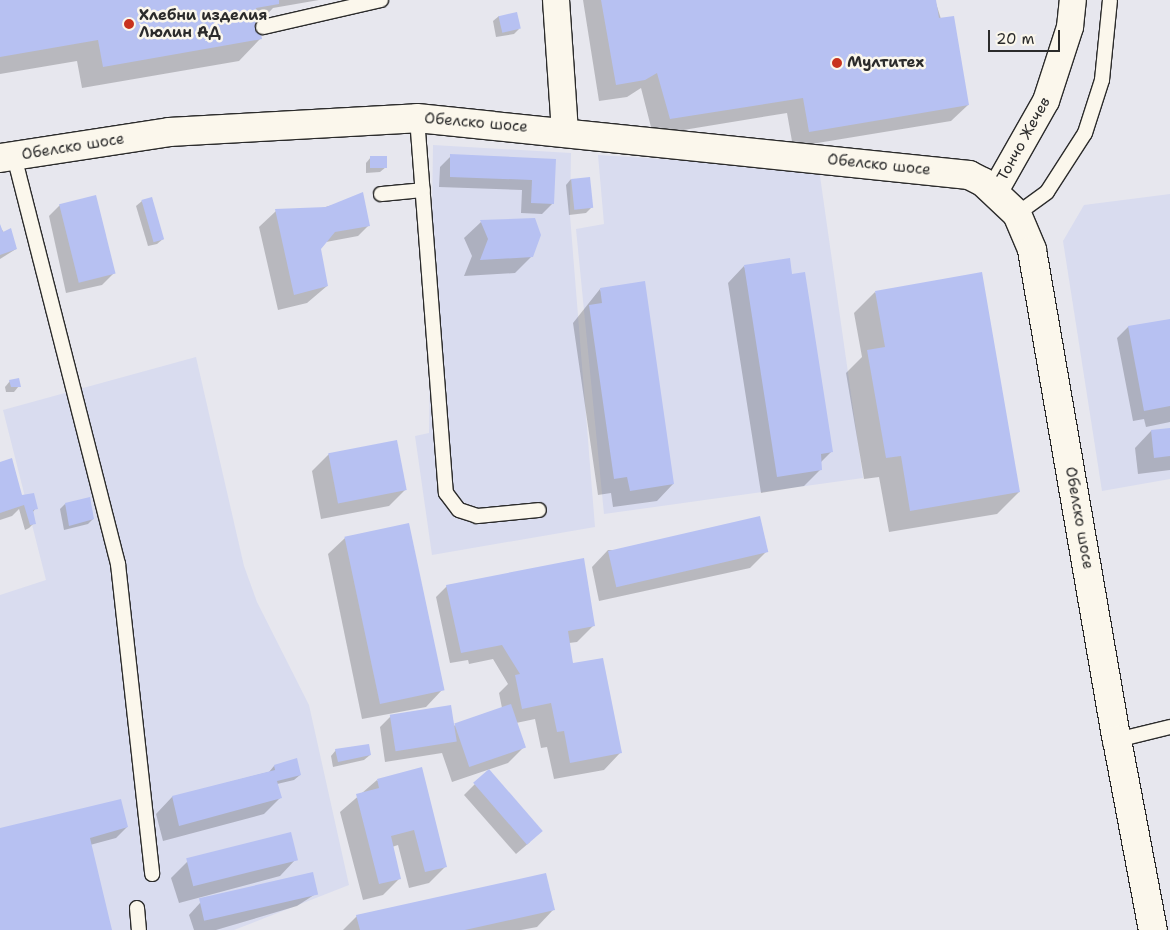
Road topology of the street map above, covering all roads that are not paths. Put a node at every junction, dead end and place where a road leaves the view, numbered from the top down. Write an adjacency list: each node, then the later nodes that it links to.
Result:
1 (381, 0): 5 (lane)
2 (556, 0): 7 (street)
3 (1073, 0): 10 (street, Тончо Жечев)
4 (1110, 0): 12 (lane)
5 (263, 27)
6 (417, 118): 7 (street, Обелско шосе); 8 (street, Обелско шосе); 9 (lane)
7 (565, 131): 10 (street, Обелско шосе)
8 (7, 157): 16 (lane)
9 (422, 190): 11 (lane); 13 (lane)
10 (995, 191): 12 (street, Обелско шосе)
11 (382, 194)
12 (1017, 214): 15 (street, Обелско шосе)
13 (539, 510)
14 (1170, 727): 15 (lane)
15 (1117, 740): 19 (street, Обелско шосе)
16 (152, 874)
17 (137, 908): 18 (lane)
18 (140, 930)
19 (1153, 930)

